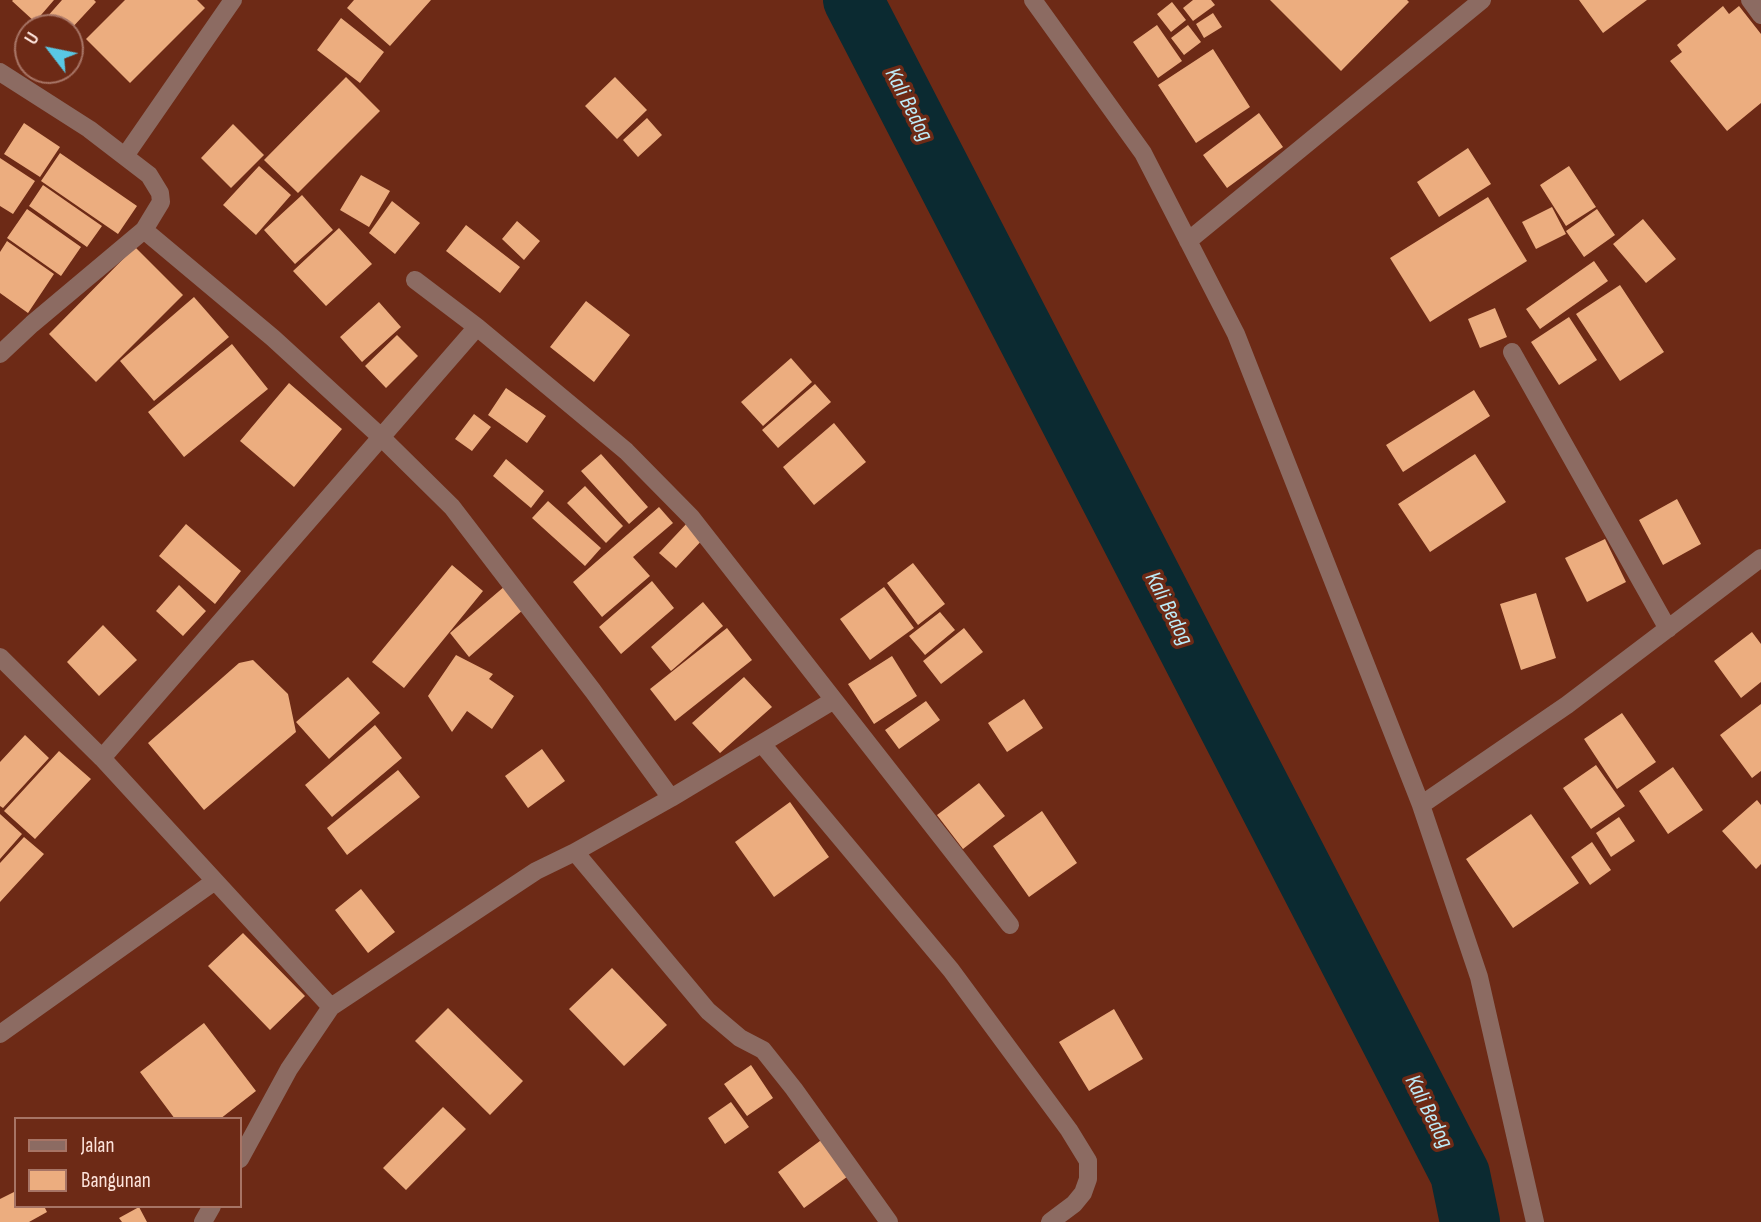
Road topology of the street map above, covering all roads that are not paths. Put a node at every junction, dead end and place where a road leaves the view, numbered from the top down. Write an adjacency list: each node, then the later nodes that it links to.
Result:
1 (233, 0): 5 (street)
2 (1033, 0): 7 (street)
3 (1482, 0): 7 (street)
4 (0, 72): 5 (street)
5 (125, 156): 6 (street)
6 (144, 230): 11 (street); 12 (street)
7 (1188, 241): 20 (street)
8 (415, 281): 9 (street)
9 (477, 327): 12 (street); 16 (street)
10 (1512, 352): 14 (street)
11 (0, 354)
12 (381, 437): 18 (street); 19 (street)
13 (1761, 558): 14 (street)
14 (1668, 629): 20 (street)
15 (0, 656): 18 (street)
16 (834, 700): 17 (street); 23 (street)
17 (762, 744): 19 (street); 28 (street)
18 (102, 758): 22 (street)
19 (671, 798): 21 (street)
20 (1420, 805): 29 (street)
21 (575, 852): 24 (street); 27 (street)
22 (215, 881): 24 (street); 25 (street)
23 (1010, 925)
24 (331, 1007): 26 (street)
25 (0, 1034)
26 (242, 1156)
27 (889, 1222)
28 (1050, 1222)
29 (1535, 1222)

